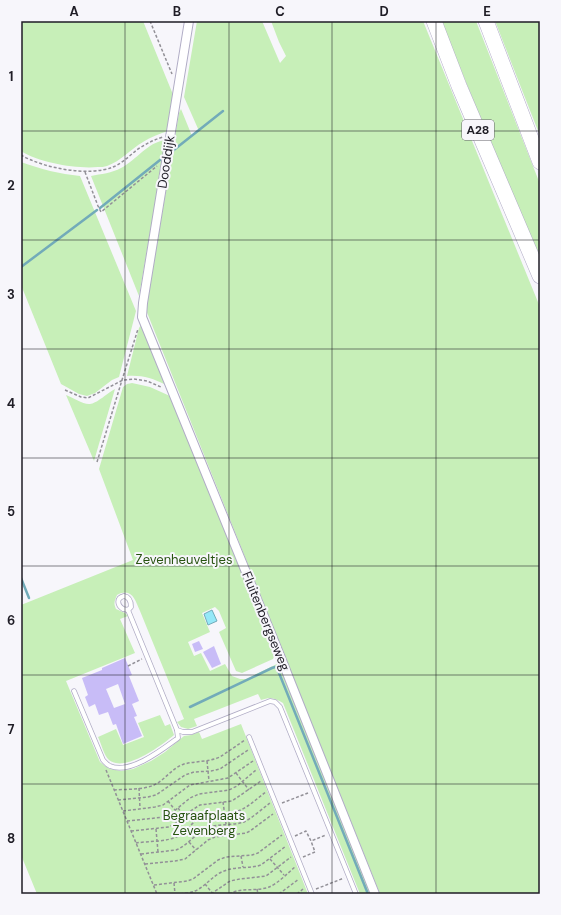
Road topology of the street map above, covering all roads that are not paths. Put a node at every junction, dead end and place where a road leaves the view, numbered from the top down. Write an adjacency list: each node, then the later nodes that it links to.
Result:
1 (190, 21): 6 (street, Dooddijk)
2 (434, 21): 5 (highway, A28)
3 (486, 21): 4 (highway)
4 (540, 162)
5 (540, 276)
6 (143, 303): 13 (street, Fluitenbergseweg)
7 (128, 610): 9 (lane)
8 (74, 691): 9 (lane)
9 (177, 730): 12 (lane)
10 (249, 737): 11 (lane)
11 (311, 893)
12 (356, 894)
13 (375, 894)

